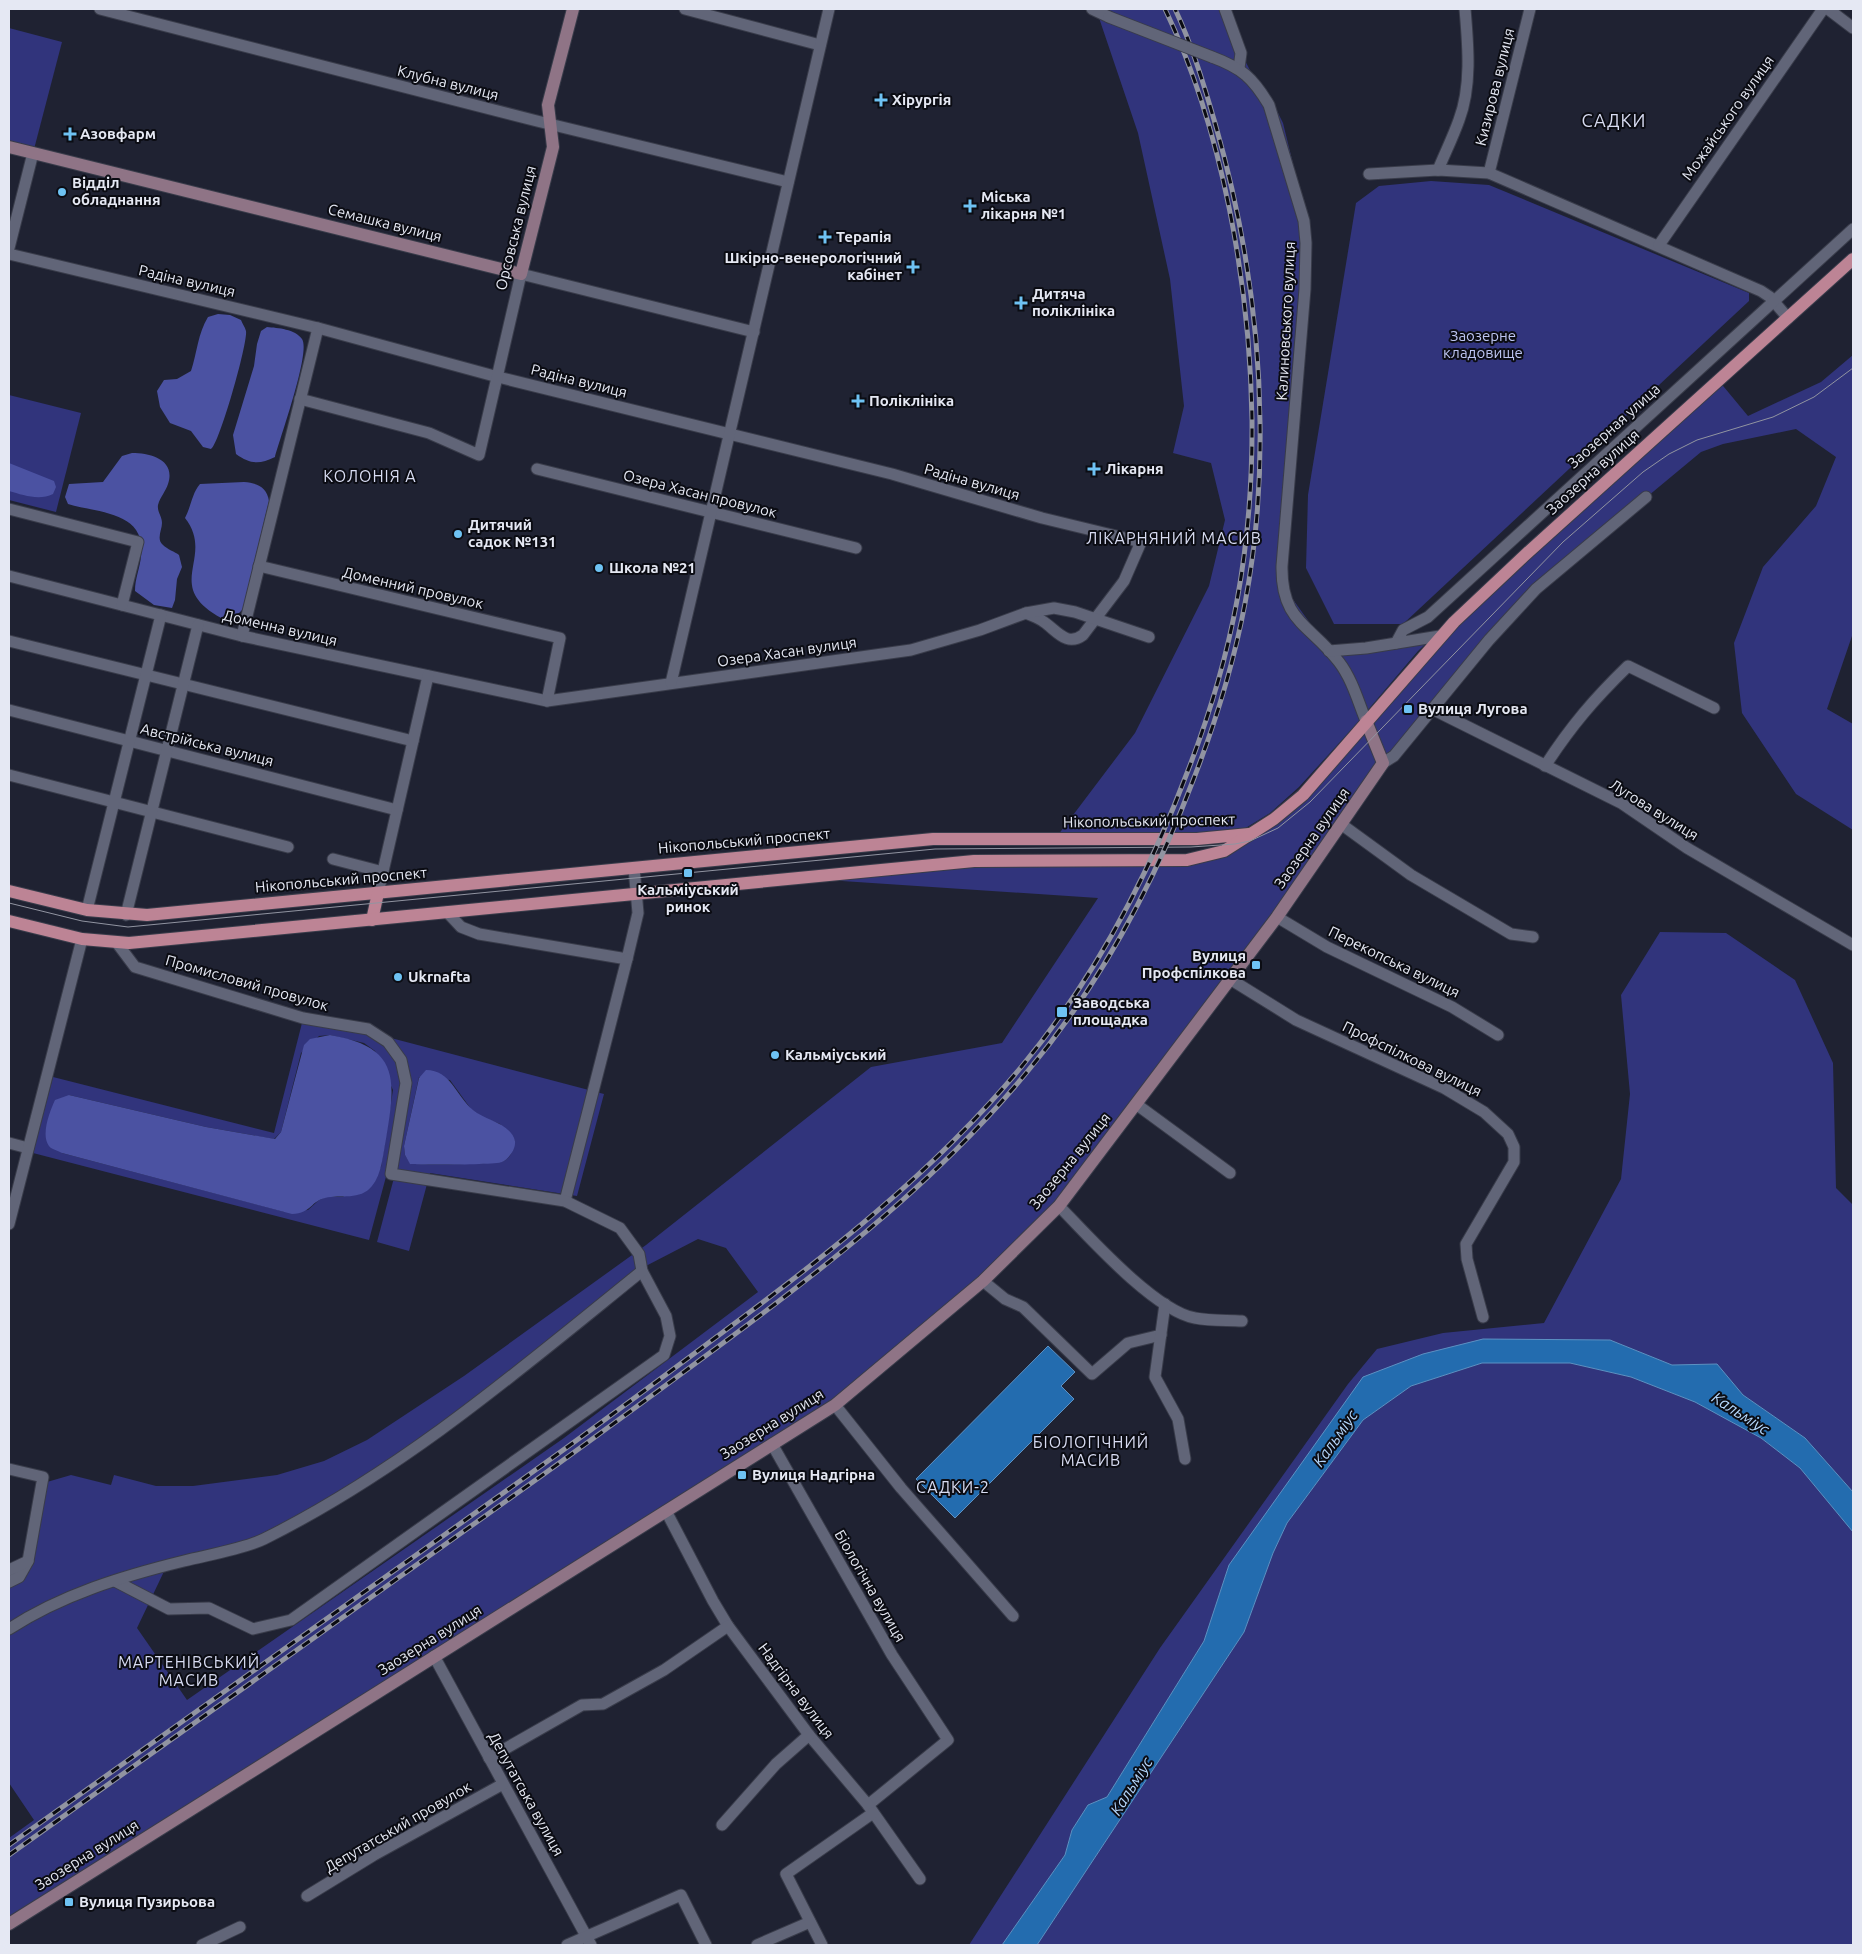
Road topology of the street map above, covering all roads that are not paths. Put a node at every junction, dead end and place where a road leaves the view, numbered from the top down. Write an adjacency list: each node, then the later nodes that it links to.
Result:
1 (100, 9): 14 (street, Клубна вулиця)
2 (573, 9): 14 (street, Орсовська вулиця)
3 (685, 9): 12 (street)
4 (829, 9): 12 (street)
5 (1092, 9): 13 (street, Калиновського вулиця, bridge)
6 (1225, 9): 13 (street)
7 (1465, 9): 17 (street)
8 (1530, 9): 19 (street, Кизирова вулиця)
9 (1822, 9): 22 (street, Можайського вулиця)
10 (1828, 9): 11 (street)
11 (1853, 28)
12 (820, 45): 20 (street)
13 (1240, 68): 51 (street, Калиновського вулиця)
14 (550, 124): 20 (street, Клубна вулиця); 26 (street, Орсовська вулиця)
15 (9, 146): 16 (street, Семашка вулиця)
16 (33, 153): 23 (street); 26 (street, Семашка вулиця)
17 (1438, 170): 18 (street); 19 (street)
18 (1369, 174)
19 (1489, 174): 22 (street)
20 (788, 182): 30 (street)
21 (1853, 229): 27 (street, Заозерная улица)
22 (1659, 245): 27 (street)
23 (9, 248)
24 (9, 254): 29 (street, Радіна вулиця)
25 (1853, 259): 28 (main road, Заозерна вулиця)
26 (521, 274): 30 (street, Семашка вулиця); 31 (street, Орсовська вулиця)
27 (1774, 301): 28 (street); 50 (street, Заозерная улица)
28 (1788, 318): 48 (main road, Заозерна вулиця)
29 (318, 328): 31 (street, Радіна вулиця); 32 (street)
30 (754, 332): 33 (street)
31 (498, 377): 32 (street, Орсовська вулиця); 33 (street, Радіна вулиця)
32 (300, 399): 39 (street)
33 (730, 433): 37 (street); 44 (street, Радіна вулиця)
34 (537, 469): 37 (street, Озера Хасан провулок)
35 (1646, 497): 59 (street, Заозерна вулиця)
36 (9, 509): 41 (street)
37 (711, 512): 38 (street, Озера Хасан провулок); 54 (street)
38 (856, 548)
39 (259, 566): 46 (street); 56 (street, Доменний провулок)
40 (9, 576): 41 (street, Доменна вулиця)
41 (122, 605): 43 (street, Доменна вулиця)
42 (1026, 613): 44 (street, Озера Хасан вулиця); 44 (street); 54 (street, Озера Хасан вулиця)
43 (161, 615): 45 (street, Доменна вулиця); 52 (street)
44 (1094, 618): 47 (street, Озера Хасан вулиця)
45 (198, 625): 46 (street, Доменна вулиця); 55 (street)
46 (242, 636): 53 (street, Доменна вулиця)
47 (1148, 636)
48 (1440, 636): 50 (street); 60 (main road, Заозерна вулиця)
49 (9, 641): 52 (street)
50 (1396, 643): 51 (street)
51 (1329, 651): 60 (street, Калиновського вулиця)
52 (146, 675): 55 (street); 61 (street)
53 (428, 676): 56 (street, Доменна вулиця); 62 (street)
54 (671, 683): 56 (street, Озера Хасан вулиця)
55 (183, 684): 62 (street); 63 (street)
56 (547, 701)
57 (1714, 708): 65 (street)
58 (9, 710): 61 (street, Австрійська вулиця)
59 (1434, 710): 64 (street, Заозерна вулиця); 65 (street, Лугова вулиця)
60 (1366, 722): 64 (street); 71 (main road, Заозерна вулиця)
61 (130, 741): 63 (street, Австрійська вулиця); 67 (street)
62 (413, 741): 68 (street)
63 (167, 751): 68 (street, Австрійська вулиця); 69 (street)
64 (1383, 763): 70 (street, Заозерна вулиця)
65 (1545, 766): 88 (street, Лугова вулиця)
66 (9, 775): 67 (street)
67 (114, 801): 69 (street); 79 (street)
68 (397, 810): 75 (street)
69 (152, 811): 72 (street); 81 (street)
70 (1341, 824): 82 (street, Заозерна вулиця); 85 (street)
71 (1251, 833): 74 (main road, Нікопольський проспект); 78 (main road, Нікопольський проспект)
72 (288, 846)
73 (333, 860): 75 (street)
74 (634, 868): 77 (main road, Нікопольський проспект); 78 (street)
75 (383, 872): 77 (street)
76 (9, 891): 79 (main road, Нікопольський проспект)
77 (378, 893): 81 (main road, Нікопольський проспект); 83 (main road)
78 (637, 894): 80 (main road, Нікопольський проспект); 89 (street)
79 (87, 910): 81 (main road, Нікопольський проспект)
80 (448, 912): 83 (main road, Нікопольський проспект); 89 (street)
81 (126, 915)
82 (1277, 917): 90 (street, Заозерна вулиця); 91 (street, Перекопська вулиця)
83 (372, 920): 87 (main road, Нікопольський проспект)
84 (9, 921): 86 (main road, Нікопольський проспект)
85 (1533, 937)
86 (82, 939): 87 (main road, Нікопольський проспект); 94 (street)
87 (117, 943): 96 (street, Промисловий провулок)
88 (1853, 945)
89 (628, 960): 96 (street)
90 (1230, 979): 92 (street, Заозерна вулиця); 102 (street, Профспілкова вулиця)
91 (1498, 1035)
92 (1136, 1104): 95 (street); 97 (street, Заозерна вулиця)
93 (9, 1143): 94 (street)
94 (28, 1148): 98 (street)
95 (1230, 1173)
96 (565, 1201): 99 (street)
97 (1059, 1206): 100 (street, Заозерна вулиця); 101 (street)
98 (9, 1224)
99 (642, 1271): 112 (street); 112 (street)
100 (983, 1281): 104 (street); 105 (street, Заозерна вулиця)
101 (1165, 1304): 103 (street); 104 (street)
102 (1483, 1317)
103 (1242, 1321)
104 (1160, 1335): 107 (street)
105 (835, 1405): 106 (street, Заозерна вулиця); 114 (street)
106 (772, 1444): 109 (street, Заозерна вулиця); 121 (street, Біологічна вулиця)
107 (1185, 1459)
108 (9, 1469): 110 (street)
109 (666, 1510): 115 (street, Надгірна вулиця); 117 (street, Заозерна вулиця)
110 (28, 1561): 111 (street); 113 (street)
111 (9, 1570)
112 (115, 1581): 116 (street)
113 (9, 1582)
114 (1013, 1616)
115 (728, 1626): 118 (street, Надгірна вулиця); 119 (street)
116 (9, 1629)
117 (434, 1656): 119 (street, Депутатська вулиця); 126 (street, Заозерна вулиця)
118 (809, 1736): 121 (street, Надгірна вулиця); 122 (street)
119 (489, 1758): 120 (street, Депутатська вулиця)
120 (503, 1784): 124 (street, Депутатський провулок); 128 (street, Депутатська вулиця)
121 (870, 1809): 123 (street, Надгірна вулиця); 125 (street)
122 (722, 1824)
123 (920, 1879)
124 (307, 1896)
125 (810, 1922): 132 (street); 133 (street)
126 (9, 1924)
127 (240, 1927): 129 (street)
128 (589, 1942): 130 (street); 131 (street)
129 (202, 1945)
130 (567, 1945)
131 (706, 1945)
132 (757, 1945)
133 (822, 1945)

